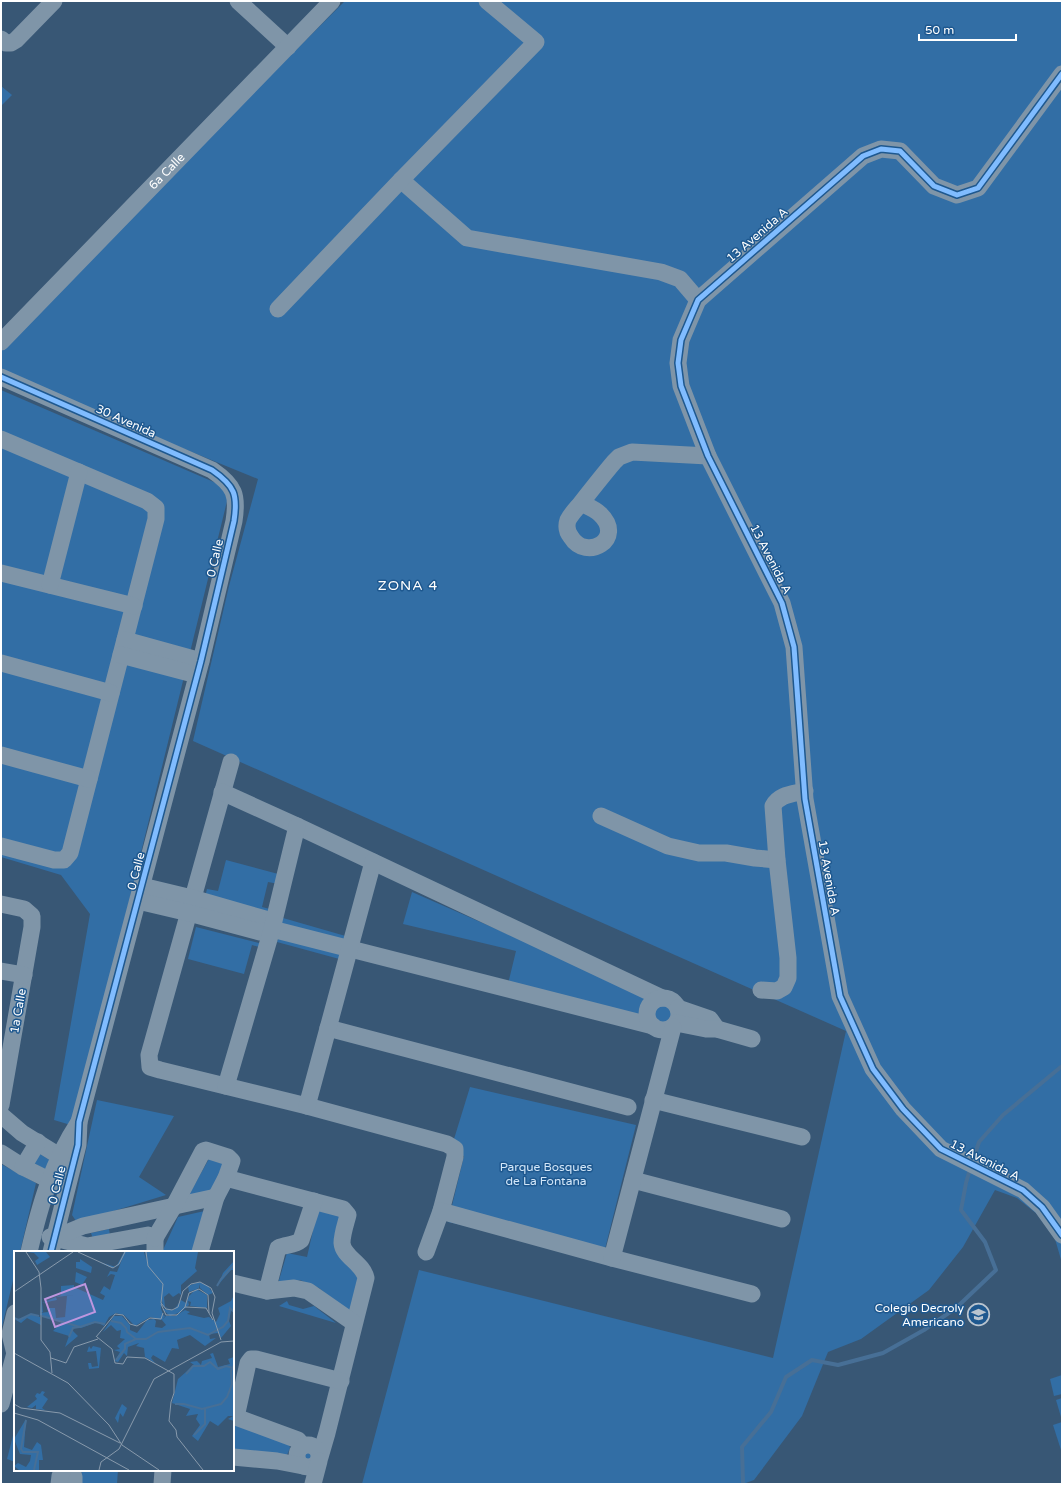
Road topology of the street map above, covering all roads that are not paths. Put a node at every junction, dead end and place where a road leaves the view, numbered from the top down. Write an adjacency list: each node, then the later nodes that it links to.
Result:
1 (54, 1): 5 (street)
2 (238, 1): 6 (street)
3 (332, 1): 6 (street, 6a Calle)
4 (487, 1): 8 (street)
5 (1, 39)
6 (288, 47): 11 (street, 6a Calle)
7 (1062, 74): 9 (street, 13 Avenida A)
8 (401, 180): 9 (street); 10 (street)
9 (698, 300): 14 (street, 13 Avenida A)
10 (278, 310)
11 (1, 342)
12 (1, 377): 16 (street, 30 Avenida)
13 (1, 439): 15 (street)
14 (708, 456): 17 (street); 28 (street, 13 Avenida A)
15 (79, 472): 19 (street); 20 (street)
16 (235, 495): 23 (street, 0 Calle)
17 (581, 503)
18 (1, 573): 19 (street)
19 (50, 585): 20 (street)
20 (134, 606): 21 (street)
21 (123, 647): 23 (street); 24 (street)
22 (1, 663): 24 (street)
23 (199, 668): 35 (street, 0 Calle)
24 (111, 693): 27 (street)
25 (1, 755): 27 (street)
26 (231, 762): 29 (street)
27 (89, 779): 32 (street)
28 (805, 791): 33 (street); 72 (street, 13 Avenida A)
29 (222, 792): 31 (street); 37 (street)
30 (601, 816): 33 (street)
31 (297, 826): 34 (street); 38 (street)
32 (1, 846)
33 (777, 860): 42 (street)
34 (373, 862): 39 (street); 43 (street)
35 (140, 894): 37 (street); 58 (street, 0 Calle)
36 (1, 904): 41 (street, 1a Calle)
37 (190, 906): 38 (street); 49 (street)
38 (272, 929): 39 (street); 49 (street)
39 (349, 949): 46 (street); 47 (street)
40 (1, 971): 41 (street)
41 (24, 975): 45 (street, 1a Calle)
42 (761, 990)
43 (662, 998): 44 (street); 46 (street)
44 (676, 1019): 46 (street); 48 (street); 50 (street)
45 (8, 1024): 51 (street, 1a Calle)
46 (653, 1026)
47 (328, 1028): 52 (street); 53 (street)
48 (752, 1039)
49 (226, 1086): 52 (street)
50 (653, 1100): 55 (street); 62 (street)
51 (1, 1105)
52 (307, 1106): 67 (street)
53 (628, 1107)
54 (1, 1115): 56 (street)
55 (802, 1137)
56 (38, 1142): 58 (street); 59 (street)
57 (1, 1153): 59 (street)
58 (66, 1160): 61 (street, 0 Calle); 63 (street, 0 Calle)
59 (24, 1167): 61 (street)
60 (226, 1178): 64 (street); 65 (street); 66 (street)
61 (49, 1180): 63 (street); 71 (street, 0 Calle)
62 (633, 1180): 68 (street); 80 (street)
63 (67, 1188): 74 (street, 0 Calle)
64 (216, 1197): 66 (street); 78 (street)
65 (314, 1200): 82 (street); 85 (street)
66 (174, 1206): 69 (street); 75 (street)
67 (441, 1211): 79 (street); 80 (street)
68 (782, 1219)
69 (112, 1220): 70 (street); 73 (street)
70 (82, 1226): 74 (street); 76 (street)
71 (34, 1234): 74 (street); 77 (street, 0 Calle)
72 (1062, 1235)
73 (117, 1240): 75 (street); 76 (street)
74 (52, 1245): 76 (street)
75 (155, 1245)
76 (87, 1249)
77 (29, 1251)
78 (200, 1251)
79 (426, 1252)
80 (612, 1258): 83 (street)
81 (234, 1283): 82 (street)
82 (267, 1291): 85 (street)
83 (752, 1294)
84 (14, 1317): 87 (street)
85 (354, 1322): 90 (street)
86 (1, 1348): 88 (street)
87 (14, 1349)
88 (14, 1353)
89 (14, 1357): 91 (street)
90 (341, 1381): 92 (street); 94 (street)
91 (1, 1404)
92 (235, 1417): 94 (street)
93 (234, 1457): 94 (street)
94 (310, 1457): 101 (street)
95 (62, 1471): 98 (street)
96 (72, 1471): 99 (street)
97 (163, 1471): 100 (street)
98 (59, 1484)
99 (74, 1484)
100 (162, 1484)
101 (312, 1484)

